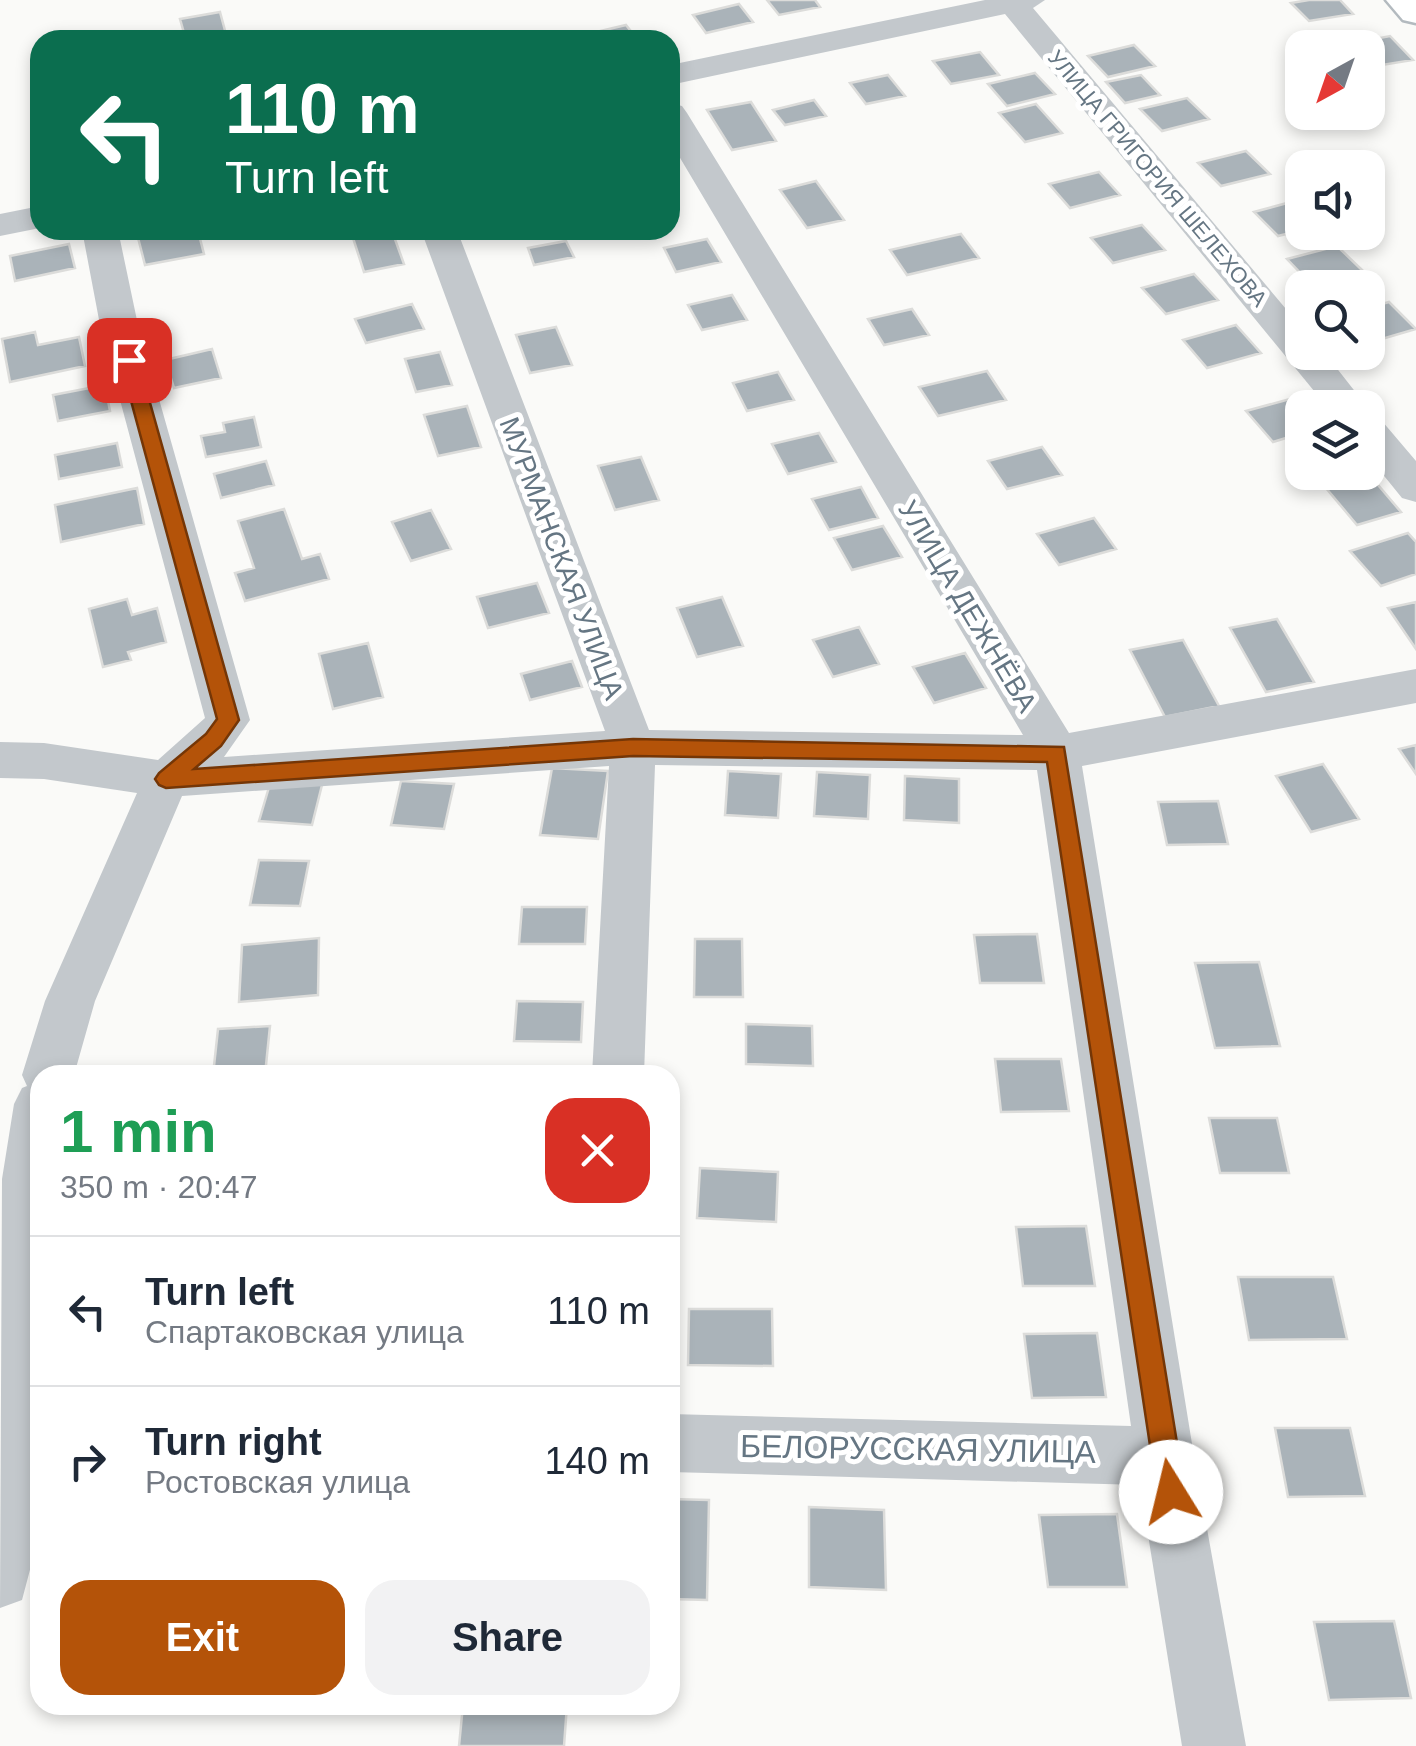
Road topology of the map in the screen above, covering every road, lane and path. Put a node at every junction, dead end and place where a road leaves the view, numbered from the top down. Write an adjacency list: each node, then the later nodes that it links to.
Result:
1 (1404, 0): 3 (main road)
2 (1022, 2): 4 (street); 10 (street, УЛИЦА ГРИГОРИЯ ШЕЛЕХОВА)
3 (1416, 12)
4 (680, 74)
5 (680, 130): 17 (street, УЛИЦА ДЕЖНЁВА)
6 (30, 219): 7 (street)
7 (0, 225)
8 (102, 240): 19 (street)
9 (443, 240): 16 (street, МУРМАНСКАЯ УЛИЦА)
10 (1285, 330)
11 (1318, 370): 12 (street, УЛИЦА ГРИГОРИЯ ШЕЛЕХОВА)
12 (1334, 390)
13 (1385, 451): 14 (street)
14 (1416, 488)
15 (1416, 686): 17 (street)
16 (633, 748): 17 (street); 19 (street); 21 (street, МУРМАНСКАЯ УЛИЦА)
17 (1056, 753): 26 (street, УЛИЦА ДЕЖНЁВА)
18 (0, 760): 19 (street)
19 (166, 779): 20 (street)
20 (51, 1065)
21 (618, 1065)
22 (30, 1166): 23 (street)
23 (30, 1252)
24 (680, 1443): 26 (street, БЕЛОРУССКАЯ УЛИЦА)
25 (30, 1455): 27 (street)
26 (1165, 1456): 28 (street, УЛИЦА ДЕЖНЁВА)
27 (0, 1578)
28 (1214, 1746)

